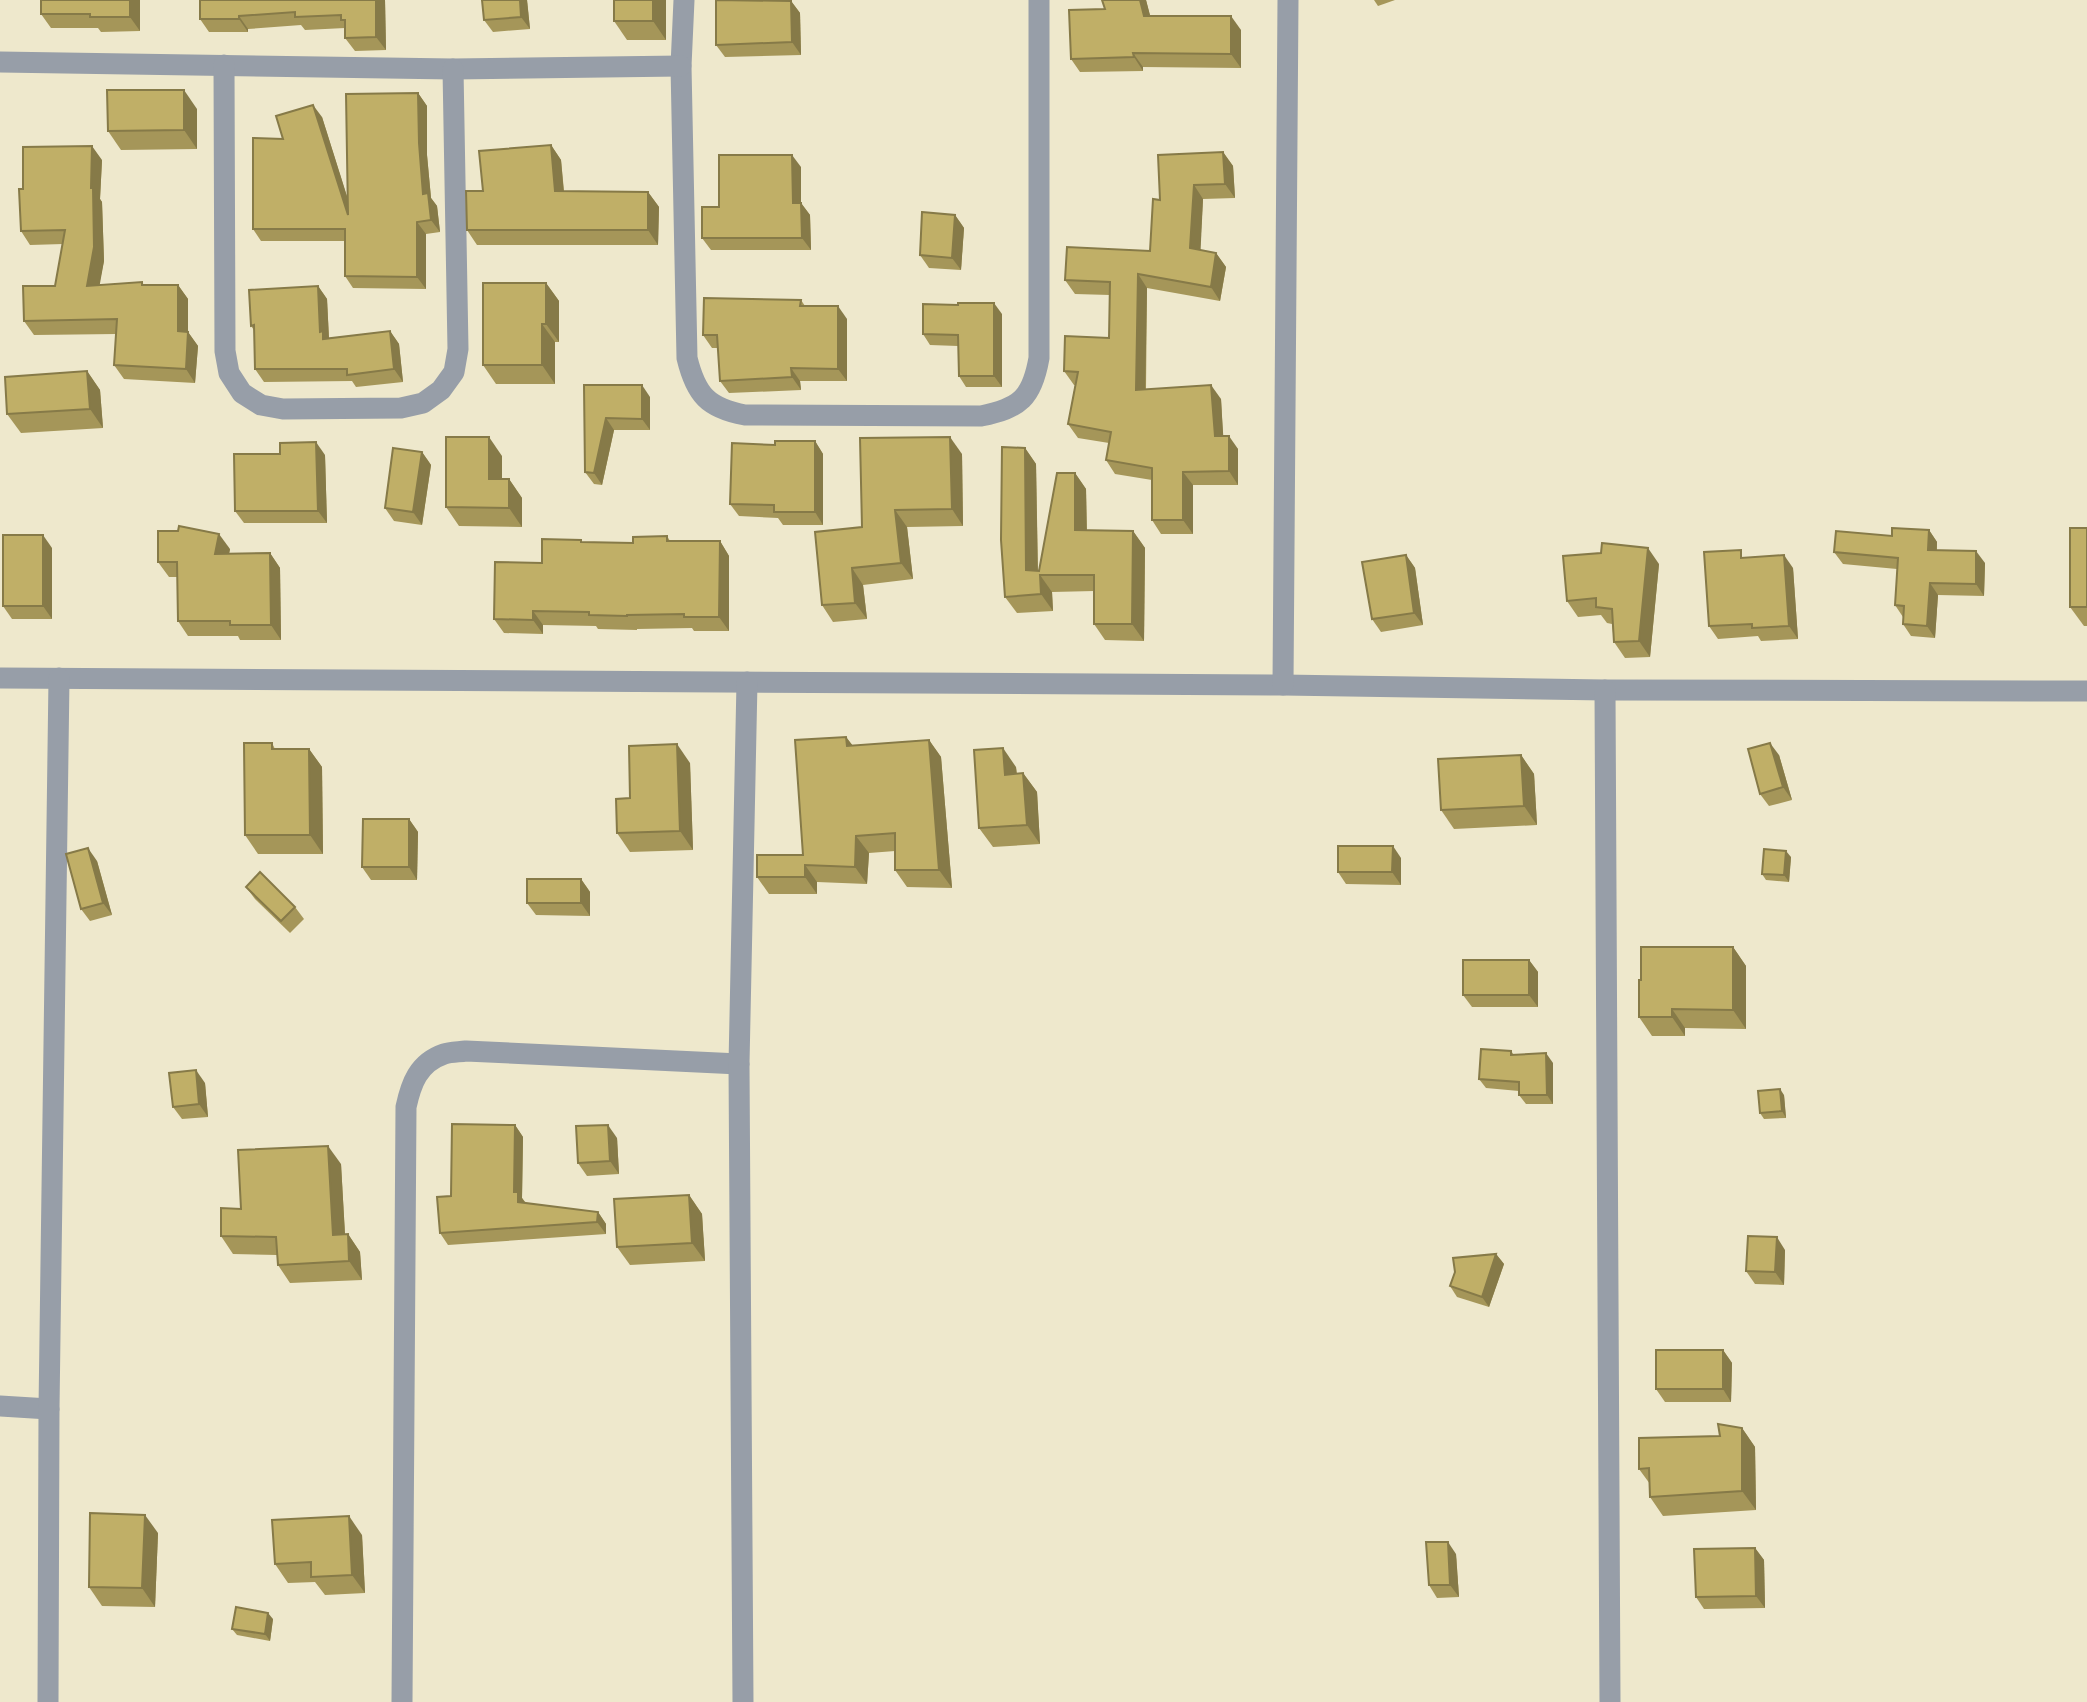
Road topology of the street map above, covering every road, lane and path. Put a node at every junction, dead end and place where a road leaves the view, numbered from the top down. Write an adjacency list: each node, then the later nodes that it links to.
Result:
1 (684, 0): 6 (street)
2 (1039, 0): 6 (street)
3 (1288, 0): 11 (street)
4 (0, 62): 5 (street)
5 (224, 65): 7 (street); 7 (street)
6 (681, 66): 7 (street)
7 (453, 69)
8 (0, 678): 9 (street)
9 (59, 678): 10 (street); 16 (street)
10 (747, 682): 11 (street); 14 (street)
11 (1283, 685): 12 (street)
12 (1605, 690): 13 (street); 20 (street)
13 (2087, 691)
14 (739, 1065): 18 (street); 19 (street)
15 (0, 1406): 16 (street)
16 (50, 1409): 17 (street)
17 (48, 1702)
18 (402, 1702)
19 (743, 1702)
20 (1611, 1702)

